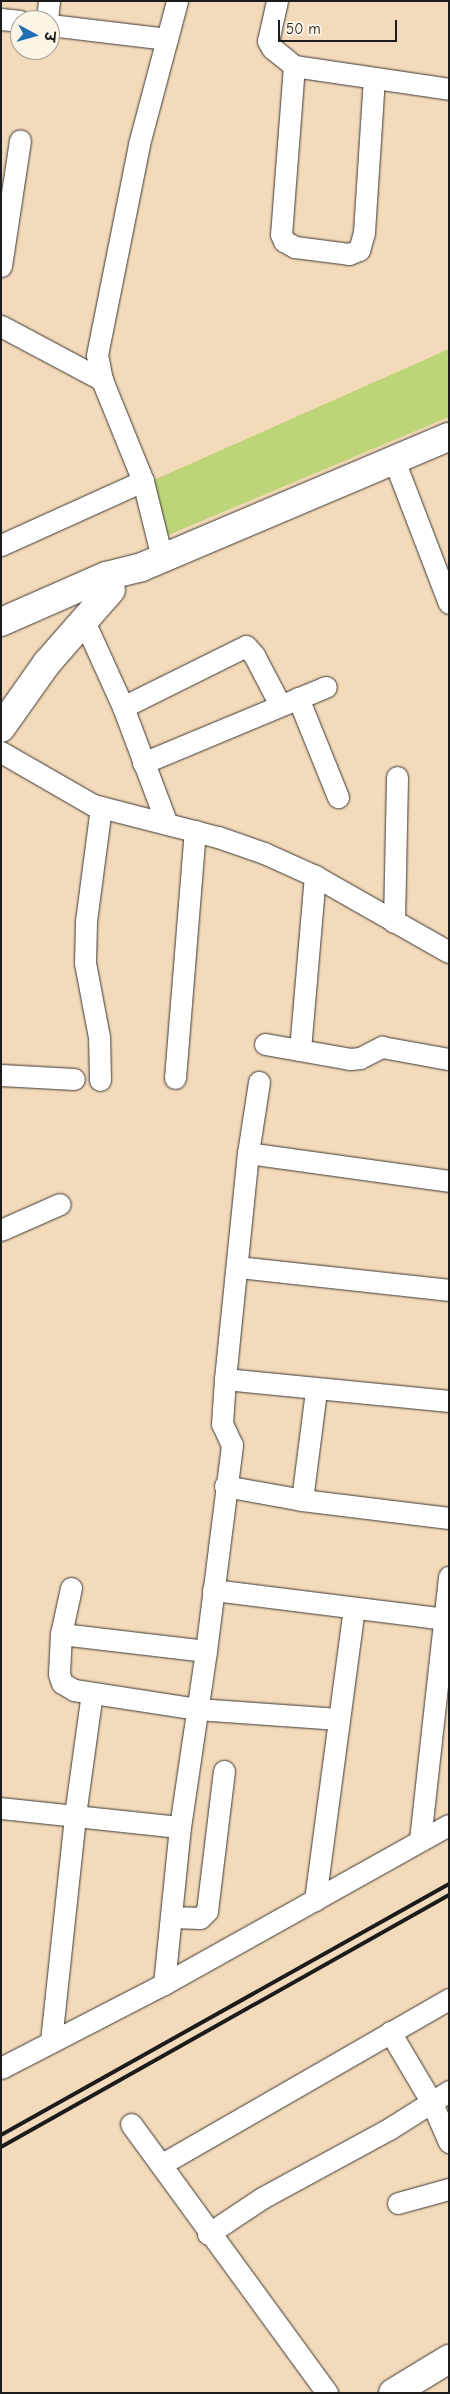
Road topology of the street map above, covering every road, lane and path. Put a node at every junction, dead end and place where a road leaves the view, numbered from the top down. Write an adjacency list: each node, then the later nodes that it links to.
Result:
1 (178, 1): 4 (street)
2 (277, 1): 5 (street)
3 (60, 26): 4 (street)
4 (166, 39): 11 (street)
5 (294, 66): 6 (street); 6 (street)
6 (374, 79): 7 (street)
7 (449, 90)
8 (20, 140): 9 (street)
9 (1, 266)
10 (1, 326): 11 (street)
11 (102, 380): 14 (street)
12 (449, 437): 13 (main road)
13 (394, 460): 16 (main road); 18 (street)
14 (143, 482): 15 (street); 16 (street)
15 (1, 545)
16 (152, 562): 17 (main road); 20 (main road)
17 (111, 590): 19 (main road); 21 (main road)
18 (449, 603)
19 (84, 621): 24 (street); 25 (main road)
20 (1, 622)
21 (1, 638)
22 (326, 686): 23 (street)
23 (289, 702): 24 (street); 27 (street); 29 (street)
24 (123, 707): 27 (street)
25 (1, 728)
26 (1, 752): 30 (street)
27 (143, 763): 31 (street)
28 (396, 777): 34 (street)
29 (338, 797)
30 (101, 807): 31 (street); 42 (street)
31 (167, 824): 32 (street)
32 (195, 831): 33 (street); 40 (street)
33 (316, 876): 34 (street); 37 (street)
34 (394, 922): 35 (street)
35 (449, 952)
36 (265, 1044): 37 (street)
37 (300, 1050): 38 (street)
38 (449, 1059)
39 (1, 1076): 41 (street)
40 (175, 1078)
41 (74, 1079)
42 (100, 1080)
43 (259, 1082): 44 (street)
44 (248, 1153): 45 (street); 48 (street)
45 (449, 1181)
46 (60, 1204): 47 (street)
47 (1, 1230)
48 (238, 1267): 49 (street); 50 (street)
49 (449, 1290)
50 (225, 1379): 51 (street); 53 (street)
51 (316, 1390): 52 (street); 54 (street)
52 (449, 1401)
53 (225, 1486): 54 (street); 58 (street)
54 (302, 1500): 55 (street)
55 (449, 1518)
56 (449, 1577): 60 (street)
57 (71, 1588): 61 (street)
58 (213, 1590): 59 (street); 62 (street)
59 (354, 1609): 60 (street); 65 (street)
60 (445, 1619): 71 (street)
61 (62, 1634): 62 (street); 63 (street)
62 (206, 1651): 64 (street)
63 (92, 1693): 64 (street); 68 (street)
64 (198, 1709): 65 (street); 70 (street)
65 (339, 1719): 72 (street)
66 (224, 1771): 73 (street)
67 (1, 1808): 68 (street)
68 (75, 1815): 70 (street); 77 (street)
69 (449, 1825): 71 (street)
70 (180, 1827): 73 (street)
71 (420, 1840): 72 (street)
72 (315, 1900): 74 (street)
73 (171, 1917): 74 (street)
74 (164, 1984): 77 (street)
75 (449, 2000): 76 (street)
76 (390, 2032): 79 (street); 82 (street)
77 (51, 2041): 78 (street)
78 (1, 2068)
79 (440, 2096): 81 (street); 85 (street)
80 (131, 2124): 82 (street)
81 (449, 2142)
82 (162, 2164): 85 (street)
83 (449, 2189): 84 (street)
84 (398, 2203)
85 (208, 2234): 88 (street)
86 (449, 2359): 87 (main road)
87 (420, 2386): 89 (main road)
88 (327, 2393)
89 (393, 2393)

